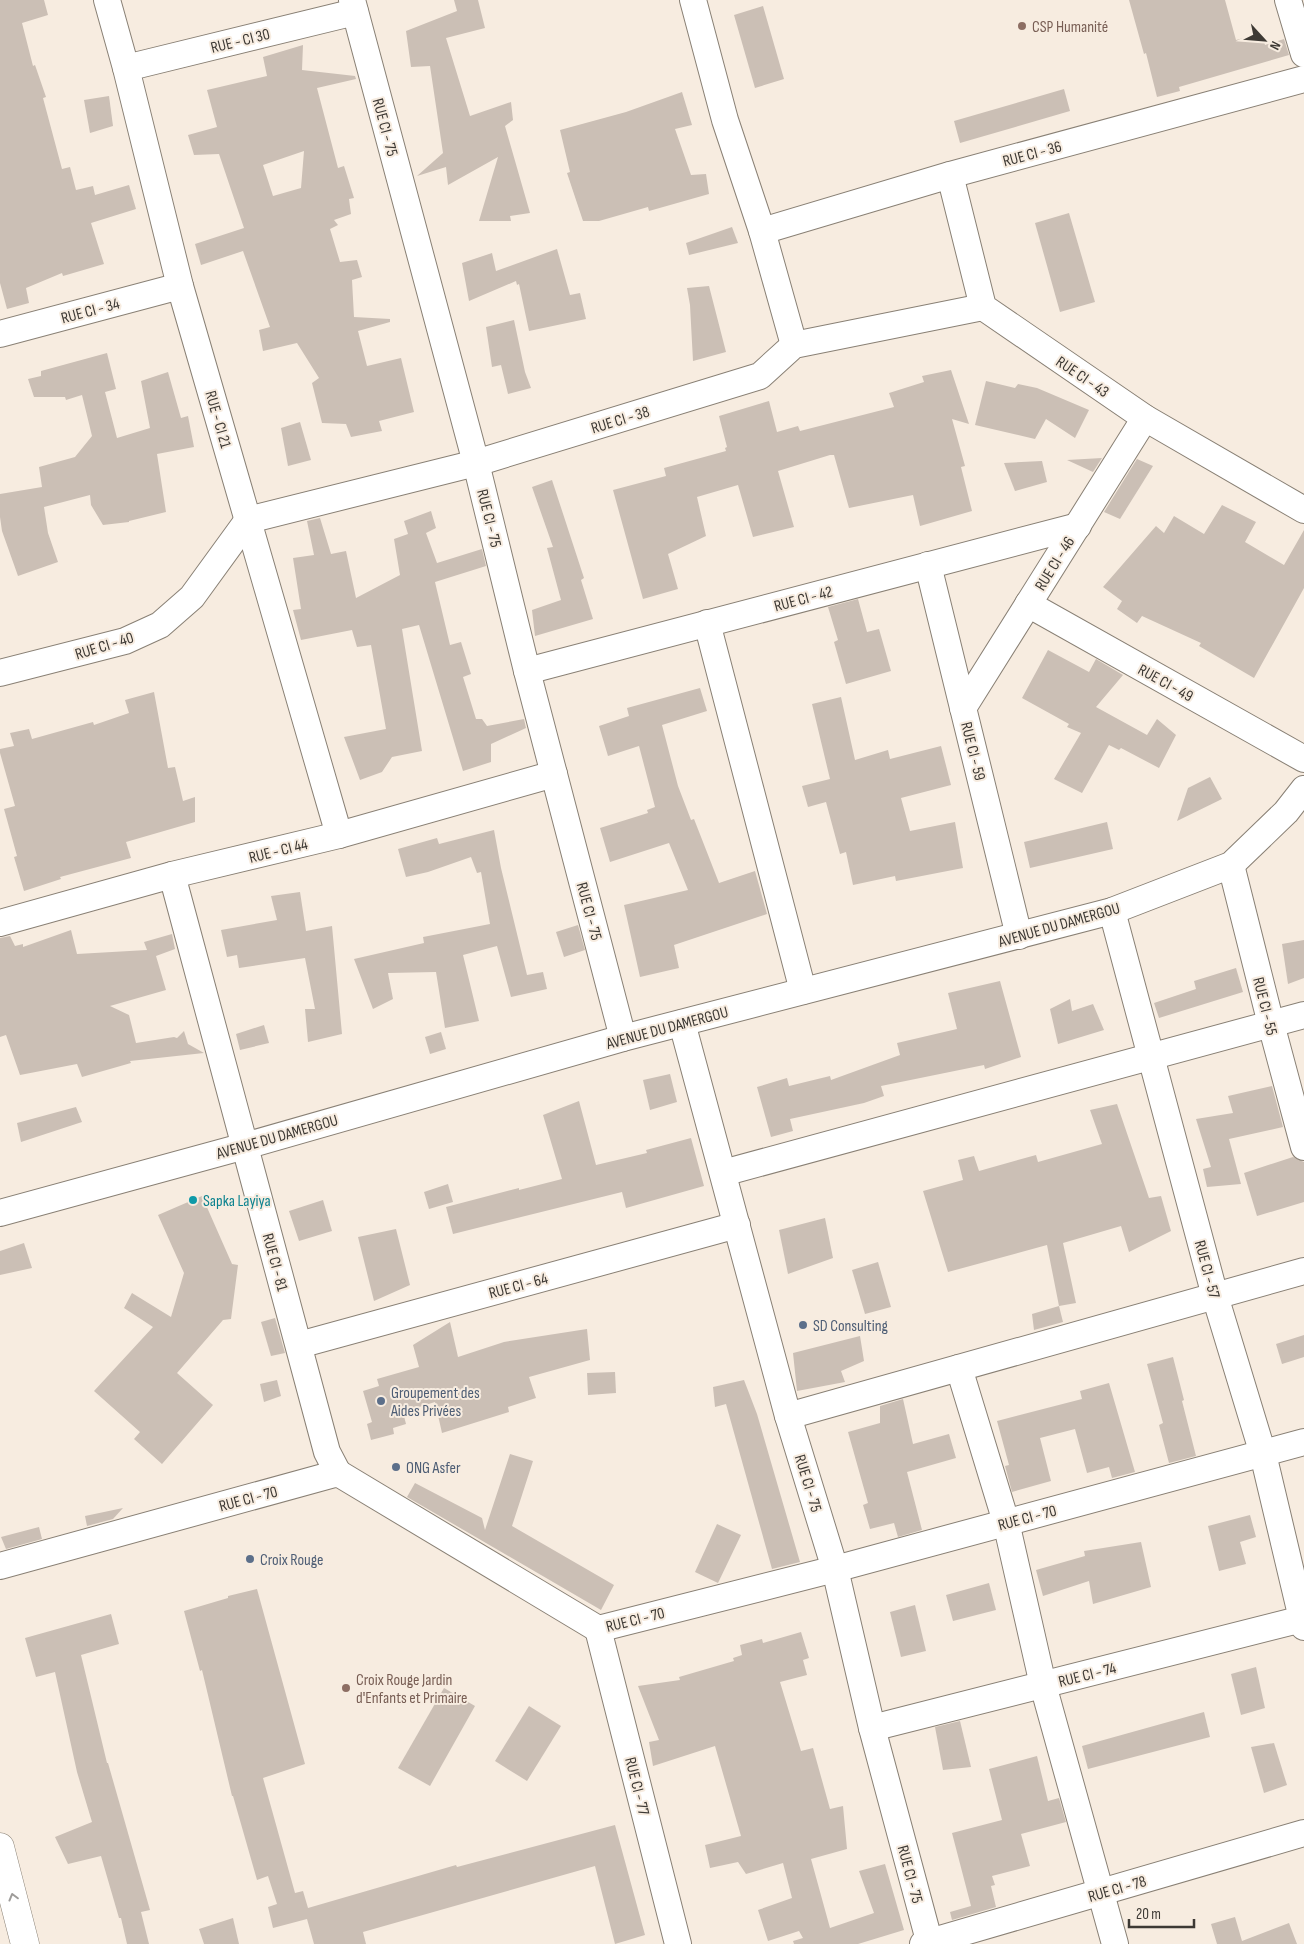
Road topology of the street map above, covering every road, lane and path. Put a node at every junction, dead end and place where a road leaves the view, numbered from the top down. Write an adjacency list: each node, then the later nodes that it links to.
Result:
1 (107, 0): 6 (street, RUE - CI 21)
2 (1288, 0): 5 (street)
3 (695, 1): 9 (street)
4 (353, 6): 6 (street, RUE - CI 30); 15 (street, RUE CI - 75)
5 (1304, 54)
6 (126, 68): 10 (street, RUE - CI 21)
7 (1304, 80): 8 (street, RUE CI - 36)
8 (950, 175): 9 (street, RUE CI - 36); 11 (street)
9 (762, 231): 13 (street)
10 (180, 286): 12 (street, RUE CI - 34); 17 (street, RUE - CI 21)
11 (982, 307): 13 (street); 14 (street, RUE CI - 43)
12 (0, 334)
13 (794, 345): 15 (street, RUE CI - 38)
14 (1145, 418): 16 (street, RUE CI - 43); 18 (street, RUE CI - 46)
15 (476, 463): 17 (street, RUE CI - 38); 22 (street, RUE CI - 75)
16 (1304, 510)
17 (248, 520): 23 (street, RUE CI - 40); 28 (street, RUE - CI 21)
18 (1078, 526): 19 (street, RUE CI - 42); 20 (street, RUE CI - 46)
19 (928, 565): 21 (street, RUE CI - 42); 24 (street, RUE CI - 59)
20 (1028, 604): 24 (street, RUE CI - 46); 25 (street, RUE CI - 49)
21 (707, 623): 22 (street, RUE CI - 42); 34 (street)
22 (527, 671): 26 (street, RUE CI - 75)
23 (0, 673)
24 (963, 708): 33 (street, RUE CI - 59)
25 (1304, 759)
26 (554, 774): 28 (street, RUE - CI 44); 38 (street, RUE CI - 75)
27 (1304, 789): 29 (street, AVENUE DU DAMERGOU)
28 (339, 836): 30 (street, RUE - CI 44)
29 (1231, 865): 31 (street, AVENUE DU DAMERGOU); 37 (street, RUE CI - 55)
30 (172, 876): 32 (street, RUE - CI 44); 40 (street, RUE CI - 81)
31 (1112, 911): 33 (street, AVENUE DU DAMERGOU); 39 (street, RUE CI - 57)
32 (0, 923)
33 (1019, 936): 34 (street, AVENUE DU DAMERGOU)
34 (804, 991): 36 (street, AVENUE DU DAMERGOU)
35 (1304, 1015): 37 (street)
36 (682, 1023): 38 (street, AVENUE DU DAMERGOU); 42 (street, RUE CI - 75)
37 (1270, 1024): 39 (street); 41 (street, RUE CI - 55)
38 (623, 1038): 40 (street, AVENUE DU DAMERGOU)
39 (1151, 1057): 42 (street); 46 (street, RUE CI - 57)
40 (245, 1146): 43 (street, AVENUE DU DAMERGOU); 47 (street, RUE CI - 81)
41 (1304, 1147)
42 (724, 1173): 44 (street, RUE CI - 75)
43 (0, 1213)
44 (738, 1225): 47 (street, RUE CI - 64); 49 (street, RUE CI - 75)
45 (1304, 1271): 46 (street)
46 (1215, 1296): 48 (street); 51 (street, RUE CI - 57)
47 (299, 1345): 52 (street, RUE CI - 81)
48 (959, 1368): 49 (street); 53 (street)
49 (788, 1416): 55 (street, RUE CI - 75)
50 (1304, 1442): 51 (street, RUE CI - 70)
51 (1263, 1454): 53 (street, RUE CI - 70); 56 (street, RUE CI - 57)
52 (338, 1473): 54 (street, RUE CI - 70); 57 (street, RUE CI - 70)
53 (1006, 1522): 55 (street, RUE CI - 70); 58 (street)
54 (0, 1566)
55 (834, 1569): 57 (street, RUE CI - 70); 59 (street, RUE CI - 75)
56 (1303, 1623): 58 (street, RUE CI - 74)
57 (598, 1629): 65 (street, RUE CI - 77)
58 (1044, 1685): 59 (street, RUE CI - 74); 62 (street)
59 (872, 1728): 63 (street, RUE CI - 75)
60 (1304, 1834): 62 (street, RUE CI - 78)
61 (0, 1847): 64 (main road, one-way to 61)
62 (1101, 1893): 63 (street, RUE CI - 78); 66 (street)
63 (928, 1943)
64 (25, 1944)
65 (678, 1944)
66 (1115, 1944)

